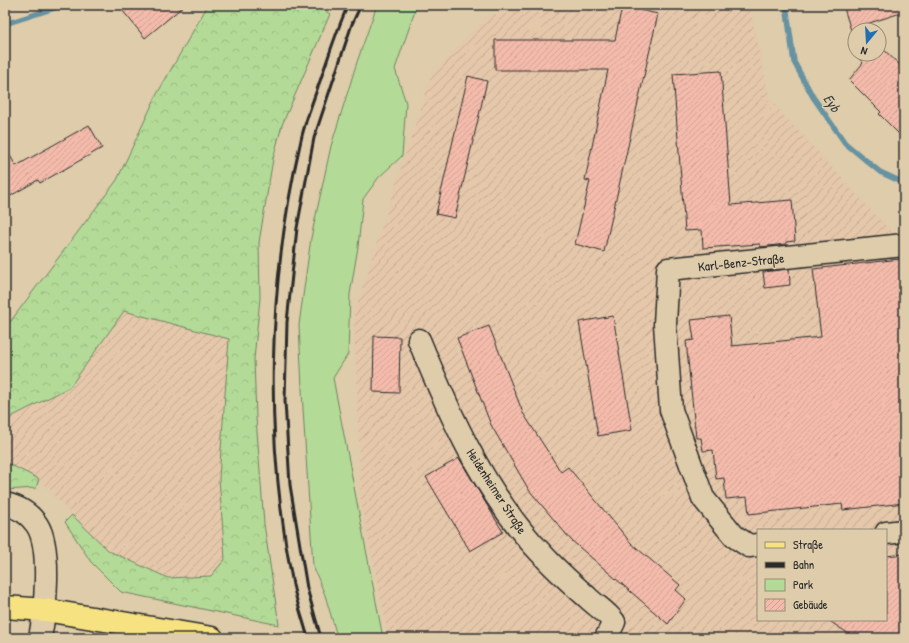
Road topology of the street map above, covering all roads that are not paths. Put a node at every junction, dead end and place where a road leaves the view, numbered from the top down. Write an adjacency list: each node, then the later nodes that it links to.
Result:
1 (904, 245): 6 (street, Karl-Benz-Straße)
2 (419, 340): 11 (street, Heidenheimer Straße)
3 (5, 504): 8 (street)
4 (904, 531): 5 (street)
5 (887, 532)
6 (757, 545)
7 (5, 607): 8 (main road)
8 (45, 610): 9 (street); 10 (main road)
9 (40, 638)
10 (212, 638)
11 (606, 638)

